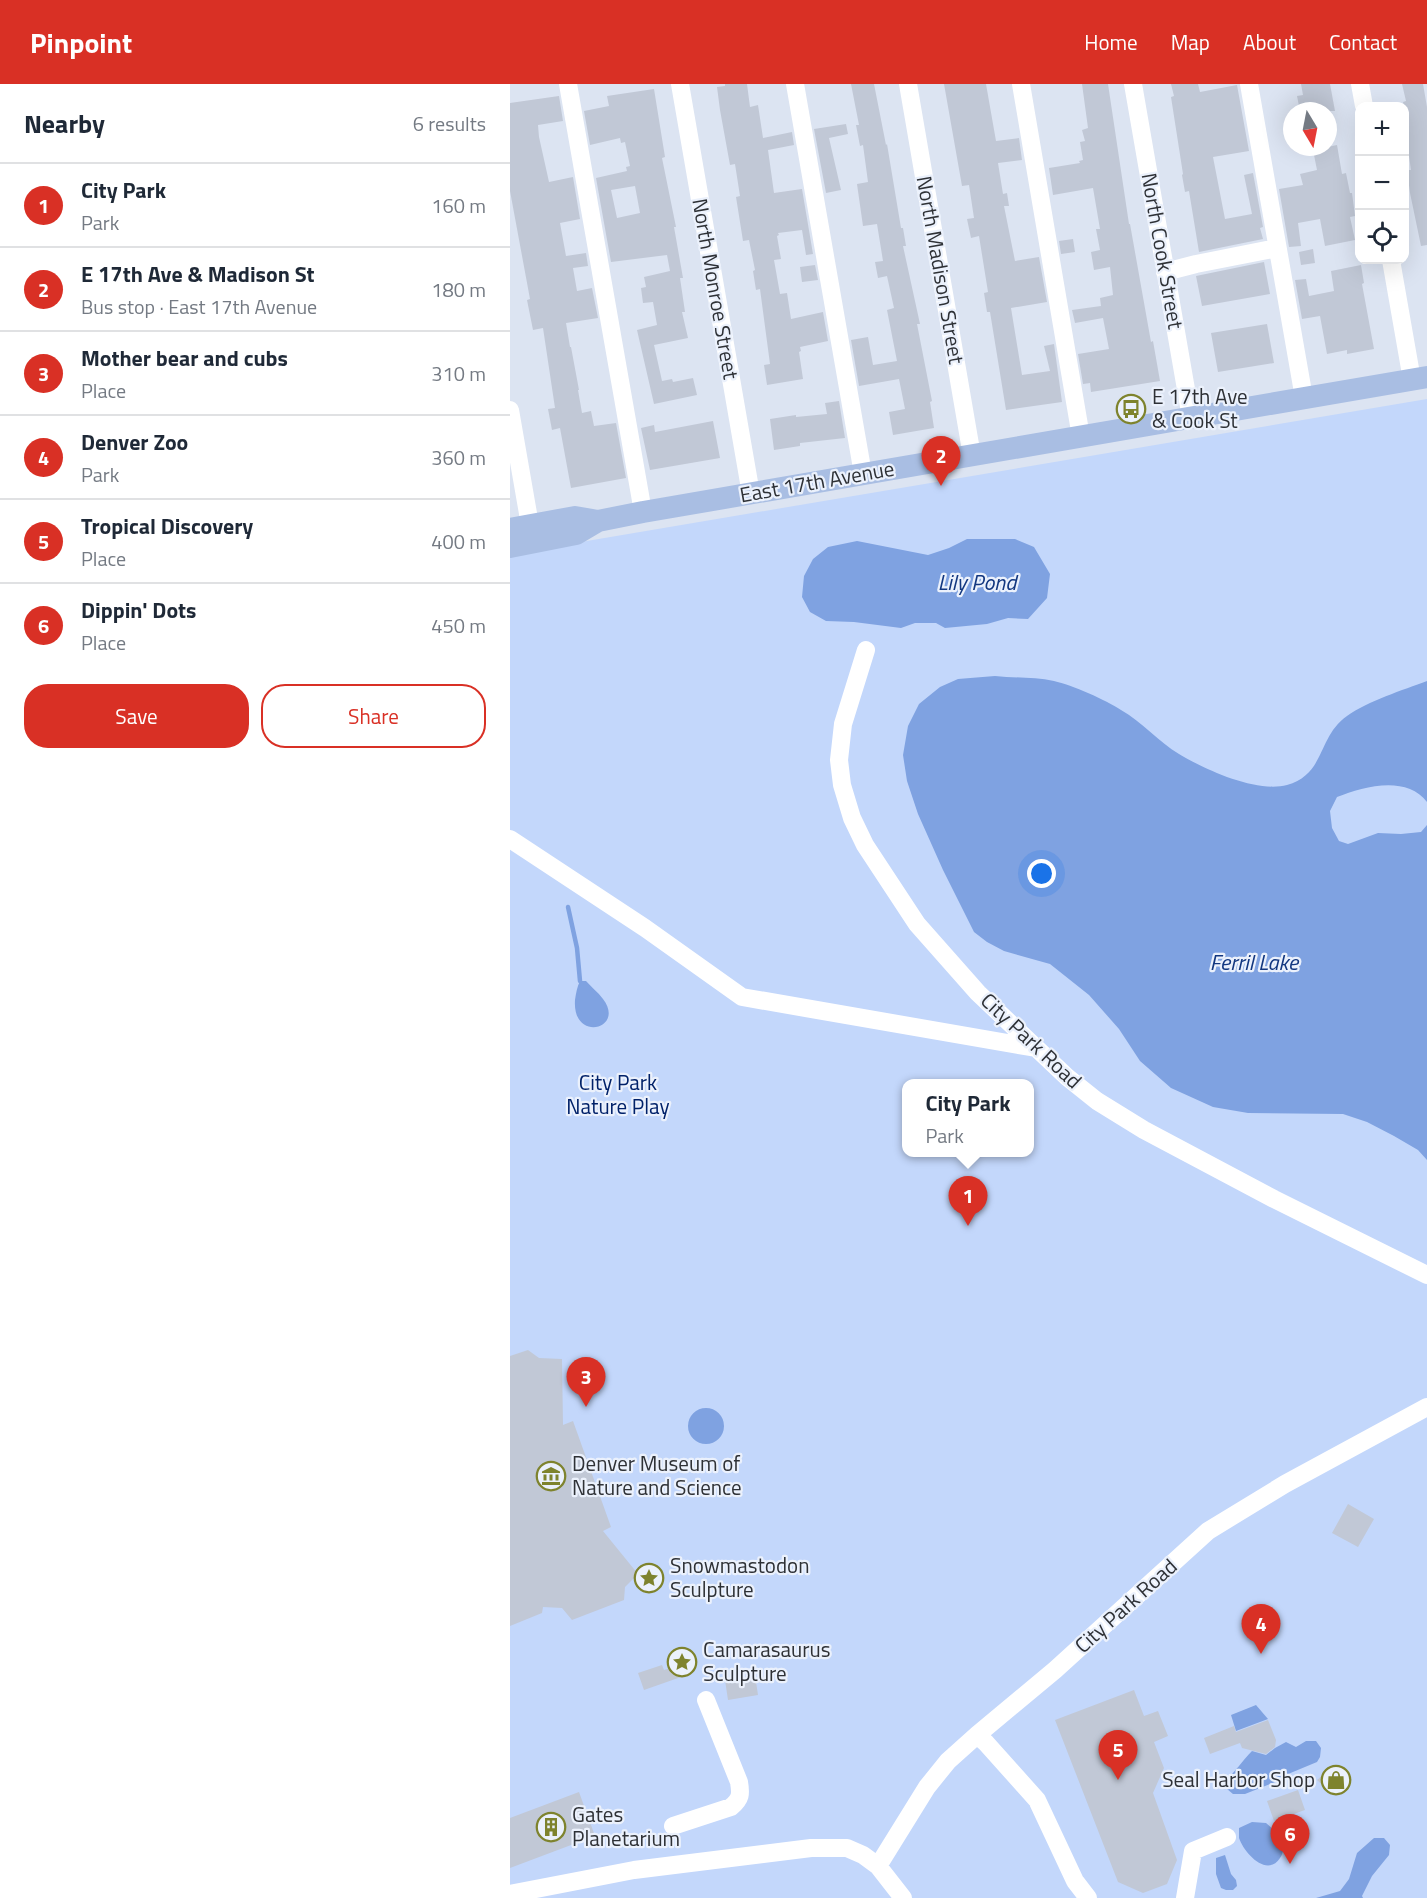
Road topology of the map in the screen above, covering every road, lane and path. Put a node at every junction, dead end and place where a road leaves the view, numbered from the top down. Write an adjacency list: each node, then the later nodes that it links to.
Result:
1 (568, 84): 21 (street)
2 (680, 84): 20 (street, North Monroe Street)
3 (795, 84): 19 (street)
4 (909, 84): 18 (street, North Madison Street)
5 (1021, 84): 17 (street)
6 (1133, 84): 12 (street, North Cook Street)
7 (1249, 84): 10 (street)
8 (1360, 84): 9 (street)
9 (1363, 102)
10 (1277, 248): 12 (street); 14 (street)
11 (1392, 264): 13 (street)
12 (1166, 272): 16 (street, North Cook Street)
13 (1420, 378): 14 (main road, East 17th Avenue)
14 (1304, 398): 16 (main road, East 17th Avenue)
15 (510, 410): 23 (street)
16 (1191, 418): 17 (main road, East 17th Avenue)
17 (1081, 437): 18 (main road, East 17th Avenue)
18 (972, 456): 19 (main road, East 17th Avenue)
19 (863, 474): 20 (main road, East 17th Avenue)
20 (751, 494): 21 (main road, East 17th Avenue)
21 (643, 512): 22 (main road, East 17th Avenue)
22 (598, 521): 23 (main road, East 17th Avenue); 24 (main road, East 17th Avenue)
23 (520, 527)
24 (510, 547)
25 (866, 650): 27 (street, City Park Road)
26 (510, 839): 27 (street)
27 (1036, 1048): 28 (street, City Park Road)
28 (1427, 1275)
29 (1427, 1407): 31 (street, City Park Road)
30 (706, 1700): 32 (street)
31 (977, 1735): 34 (street, City Park Road); 37 (street)
32 (673, 1826)
33 (1227, 1837): 38 (street)
34 (878, 1866): 35 (street); 36 (street)
35 (510, 1894)
36 (903, 1898)
37 (1088, 1898)
38 (1185, 1898)

